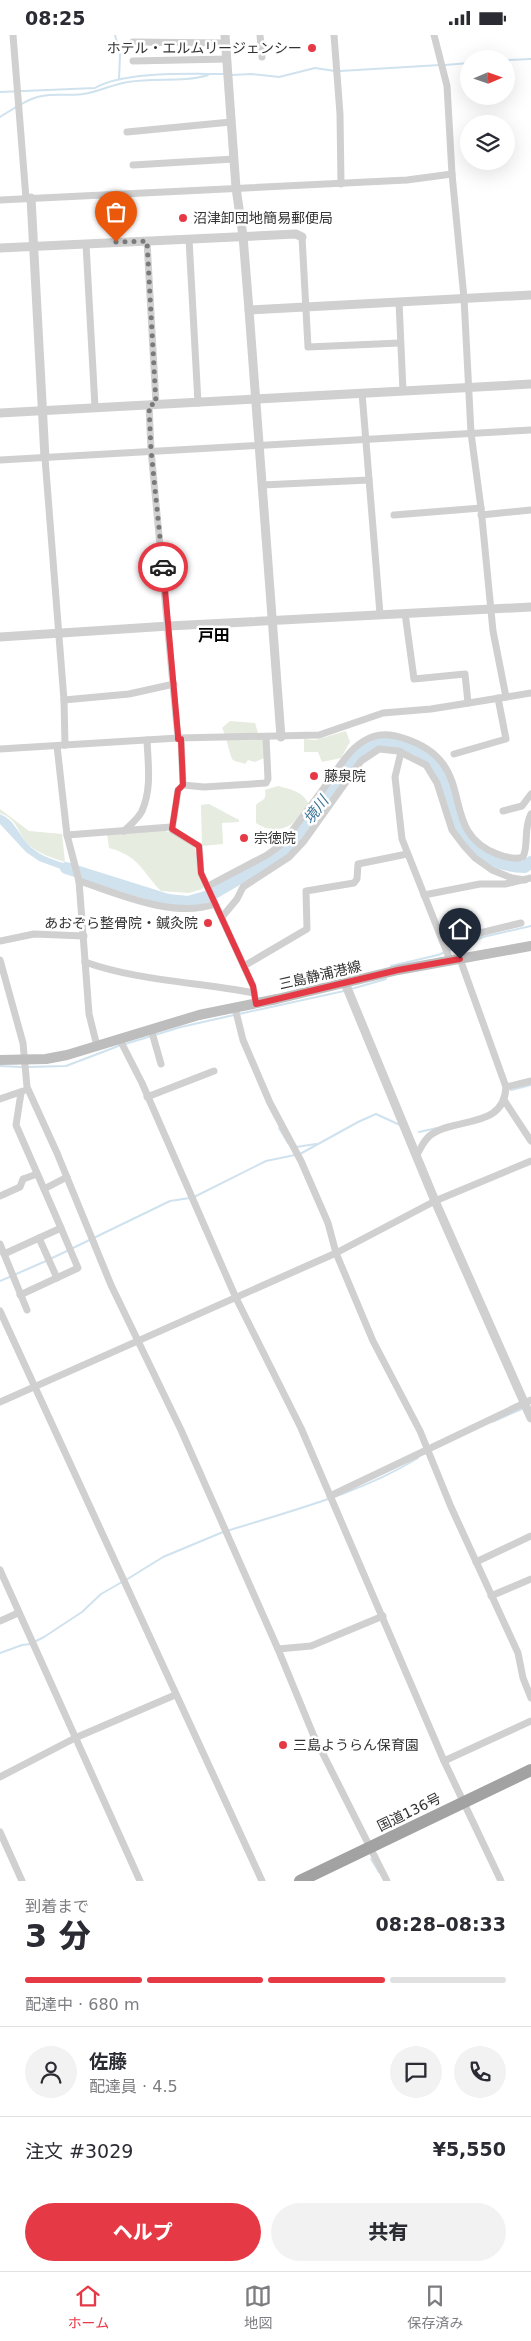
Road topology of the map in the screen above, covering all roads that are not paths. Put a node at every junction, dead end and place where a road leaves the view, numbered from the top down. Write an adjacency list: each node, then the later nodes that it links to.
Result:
1 (13, 35): 17 (street)
2 (260, 35): 7 (street)
3 (334, 35): 15 (street)
4 (434, 35): 14 (street)
5 (225, 39): 6 (street); 8 (street)
6 (133, 42)
7 (262, 57)
8 (227, 59): 9 (street); 10 (street)
9 (133, 61)
10 (231, 122): 11 (street); 12 (street)
11 (126, 133)
12 (234, 159): 13 (street); 16 (street)
13 (133, 165)
14 (452, 174): 15 (street); 27 (street)
15 (341, 184): 16 (street)
16 (236, 188): 17 (street); 19 (street)
17 (28, 198): 18 (street); 24 (street)
18 (0, 200)
19 (243, 236): 20 (street); 21 (street); 30 (street)
20 (302, 237): 29 (street)
21 (189, 239): 22 (street); 37 (street)
22 (147, 241): 23 (street); 38 (street)
23 (86, 244): 24 (street); 39 (street)
24 (33, 246): 25 (street); 40 (street)
25 (0, 248)
26 (531, 295): 27 (street)
27 (464, 298): 28 (street); 33 (street)
28 (399, 302): 29 (street); 31 (street)
29 (306, 307): 30 (street); 31 (street)
30 (249, 310): 36 (street)
31 (400, 343): 34 (street)
32 (531, 384): 33 (street)
33 (468, 387): 34 (street); 43 (street)
34 (403, 391): 35 (street)
35 (362, 393): 36 (street); 44 (street)
36 (255, 399): 37 (street); 45 (street)
37 (198, 403): 38 (street)
38 (152, 404): 39 (street); 46 (street)
39 (95, 407): 40 (street)
40 (41, 410): 41 (street); 47 (street)
41 (0, 413)
42 (531, 430): 43 (street)
43 (471, 433): 44 (street); 52 (street)
44 (365, 439): 45 (street); 49 (street)
45 (259, 446): 46 (street); 50 (street)
46 (151, 450): 47 (street); 59 (street)
47 (45, 458): 48 (street); 60 (street)
48 (0, 460)
49 (369, 479): 50 (street); 57 (street)
50 (262, 485): 58 (street)
51 (531, 510): 52 (street)
52 (481, 511): 53 (street); 55 (street)
53 (394, 515)
54 (531, 607): 55 (street)
55 (492, 609): 56 (street); 64 (street)
56 (405, 613): 57 (street); 66 (street)
57 (380, 614): 58 (street)
58 (273, 621): 59 (street); 68 (street)
59 (169, 626): 60 (street); 62 (street)
60 (59, 633): 61 (street); 65 (street)
61 (0, 637)
62 (174, 684): 65 (street); 69 (street)
63 (531, 693): 64 (street)
64 (502, 698): 66 (street); 74 (street)
65 (64, 700): 71 (street)
66 (468, 703): 68 (street)
67 (266, 737): 68 (street); 69 (street); 75 (street)
68 (281, 737)
69 (180, 739): 70 (street); 75 (street)
70 (147, 740): 71 (street); 80 (street)
71 (61, 746): 72 (street); 81 (street)
72 (0, 749)
73 (401, 752): 82 (street); 84 (street); 86 (street)
74 (454, 754)
75 (183, 785): 79 (street)
76 (531, 794): 77 (street)
77 (503, 811)
78 (531, 814): 83 (street)
79 (171, 827): 80 (street); 87 (street)
80 (124, 831): 81 (street)
81 (67, 835): 85 (street)
82 (407, 854): 88 (street); 99 (street)
83 (239, 872): 86 (street); 87 (street)
84 (528, 879): 88 (street)
85 (78, 880): 89 (street); 92 (street)
86 (243, 886): 90 (street)
87 (208, 888): 89 (street)
88 (424, 895): 94 (street)
89 (215, 902): 90 (street)
90 (222, 917): 99 (street)
91 (521, 923): 94 (street)
92 (84, 936): 93 (street); 98 (street)
93 (0, 941)
94 (443, 942): 96 (street)
95 (531, 946): 96 (main road, 三島静浦港線)
96 (455, 959): 100 (main road, 三島静浦港線); 113 (street)
97 (0, 960): 108 (street)
98 (85, 962): 101 (street); 106 (street)
99 (244, 966): 101 (street)
100 (347, 988): 102 (main road, 三島静浦港線); 119 (street)
101 (254, 993): 102 (street)
102 (256, 1004): 103 (main road, 三島静浦港線)
103 (236, 1008): 104 (main road, 三島静浦港線); 129 (street)
104 (151, 1029): 105 (main road, 三島静浦港線); 109 (street)
105 (119, 1038): 106 (main road, 三島静浦港線); 115 (street)
106 (97, 1046): 108 (main road, 三島静浦港線)
107 (0, 1060): 108 (main road, 三島静浦港線)
108 (26, 1061): 112 (street)
109 (161, 1064)
110 (214, 1071): 115 (street)
111 (531, 1081): 113 (street)
112 (27, 1087): 114 (street); 122 (street)
113 (506, 1087): 117 (street)
114 (21, 1093): 116 (street); 121 (street)
115 (147, 1097): 133 (street)
116 (0, 1099)
117 (504, 1101): 118 (street); 119 (street)
118 (531, 1141)
119 (416, 1156): 125 (street)
120 (531, 1161): 125 (street)
121 (37, 1174): 123 (street); 124 (street)
122 (67, 1177): 123 (street); 136 (street)
123 (44, 1189): 126 (street)
124 (0, 1196)
125 (435, 1201): 129 (street); 139 (street)
126 (61, 1228): 127 (street); 131 (street)
127 (39, 1238): 130 (street); 131 (street)
128 (0, 1244): 130 (street)
129 (336, 1253): 133 (street); 141 (street)
130 (4, 1254): 132 (street)
131 (57, 1278): 132 (street)
132 (20, 1295): 134 (street)
133 (236, 1298): 136 (street); 142 (street)
134 (27, 1310)
135 (0, 1311): 137 (street)
136 (138, 1342): 137 (street); 151 (street)
137 (35, 1387): 138 (street); 152 (street)
138 (0, 1402)
139 (527, 1404): 140 (street); 141 (street)
140 (531, 1418)
141 (428, 1450): 142 (street); 144 (street)
142 (330, 1496): 149 (street)
143 (531, 1536): 144 (street)
144 (476, 1562): 147 (street)
145 (0, 1570): 148 (street)
146 (531, 1579): 147 (street)
147 (491, 1596): 153 (street)
148 (18, 1613): 150 (street); 155 (street)
149 (382, 1616): 151 (street); 156 (street)
150 (0, 1621)
151 (278, 1649): 162 (street)
152 (175, 1695): 155 (street); 165 (street)
153 (531, 1698)
154 (531, 1721): 156 (street)
155 (75, 1738): 158 (street); 164 (street)
156 (444, 1761): 160 (street)
157 (531, 1769): 160 (highway, 国道136号)
158 (0, 1777)
159 (531, 1777): 160 (highway, 国道136号)
160 (465, 1805): 162 (highway, 国道136号); 169 (street)
161 (0, 1832): 163 (street)
162 (372, 1850): 166 (highway, 国道136号); 167 (highway, 国道136号); 168 (street)
163 (22, 1881)
164 (140, 1881)
165 (262, 1881)
166 (300, 1881)
167 (315, 1881)
168 (387, 1881)
169 (501, 1881)

